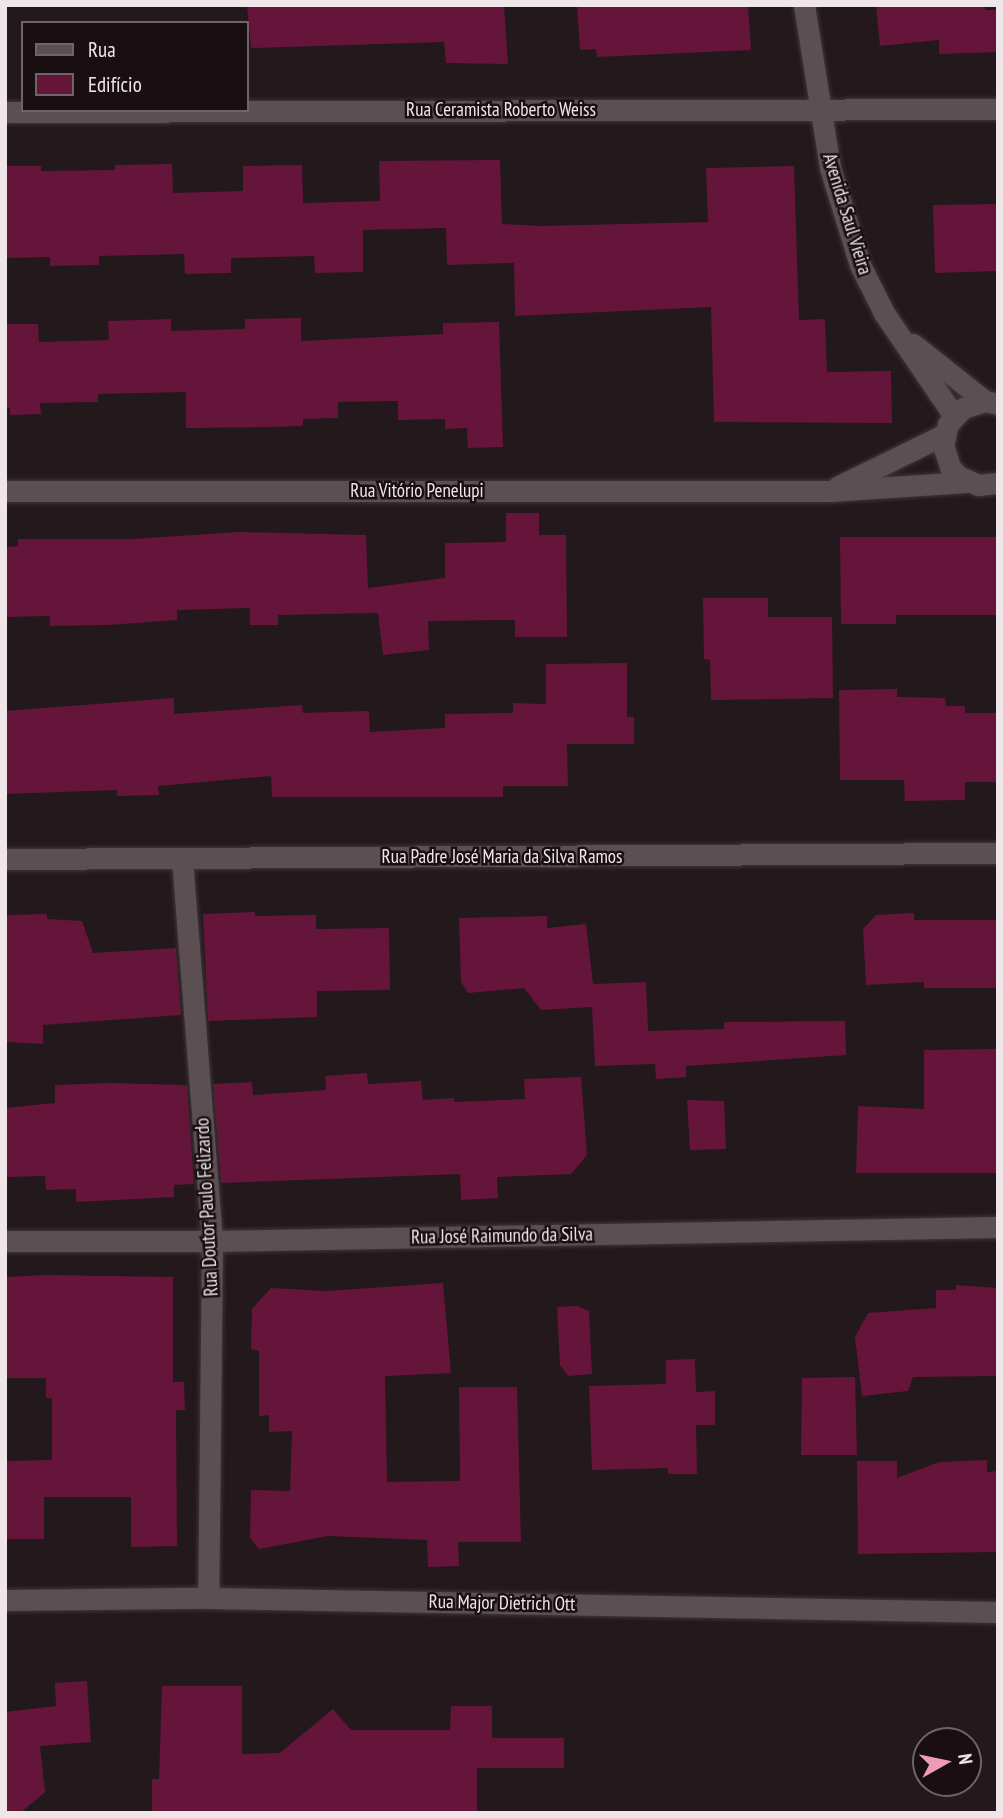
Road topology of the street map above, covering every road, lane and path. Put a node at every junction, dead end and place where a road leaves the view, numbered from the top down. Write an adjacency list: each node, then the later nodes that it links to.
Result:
1 (804, 5): 2 (street, Avenida Saul Vieira)
2 (822, 109): 3 (street, Rua Ceramista Roberto Weiss); 4 (street, Rua Ceramista Roberto Weiss); 5 (street, Avenida Saul Vieira)
3 (998, 109)
4 (248, 111)
5 (898, 332): 6 (street, Avenida Saul Vieira); 7 (street, Avenida Saul Vieira)
6 (991, 403): 7 (street)
7 (949, 425): 8 (street); 11 (street)
8 (967, 482): 9 (street, Rua Vitório Penelupi); 11 (street, Rua Vitório Penelupi)
9 (998, 484)
10 (5, 491): 11 (street, Rua Vitório Penelupi)
11 (829, 491)
12 (998, 853): 14 (street, Rua Padre José Maria da Silva Ramos)
13 (5, 859): 14 (street, Rua Padre José Maria da Silva Ramos)
14 (182, 859): 17 (street, Rua Doutor Paulo Felizardo)
15 (998, 1227): 17 (street, Rua José Raimundo da Silva)
16 (5, 1241): 17 (street, Rua José Raimundo da Silva)
17 (212, 1241): 18 (street, Rua Doutor Paulo Felizardo)
18 (208, 1598): 19 (street, Rua Major Dietrich Ott); 20 (street, Rua Major Dietrich Ott)
19 (5, 1600)
20 (998, 1612)

